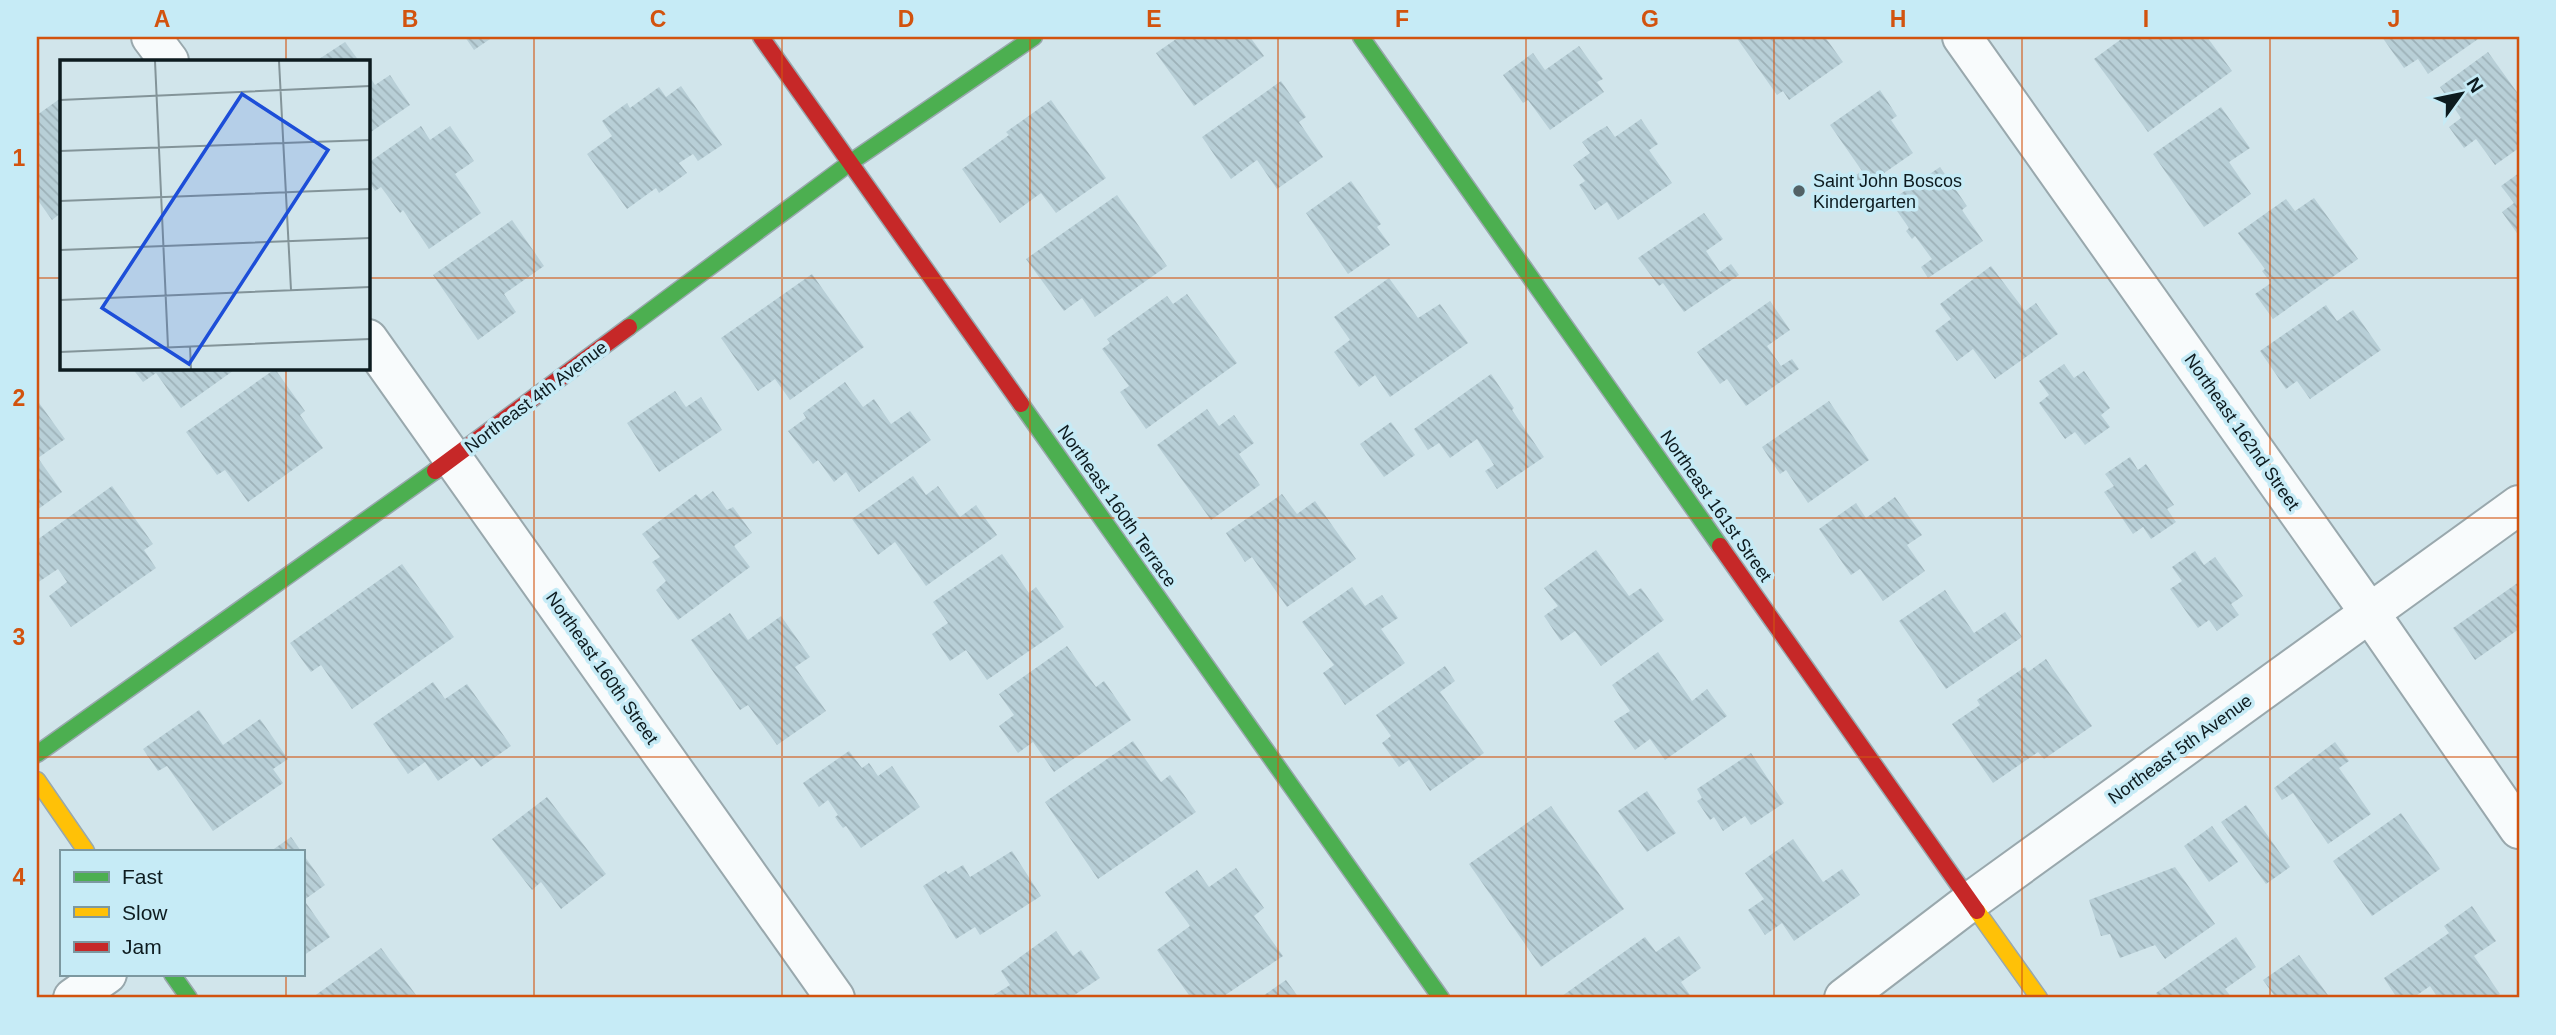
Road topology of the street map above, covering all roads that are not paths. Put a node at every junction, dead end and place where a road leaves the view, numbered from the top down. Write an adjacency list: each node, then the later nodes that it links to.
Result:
1 (151, 37): 6 (street)
2 (761, 37): 7 (street, Northeast 160th Terrace)
3 (1034, 37): 7 (street, Northeast 4th Avenue)
4 (1361, 37): 16 (street, Northeast 161st Street)
5 (1962, 37): 11 (street, Northeast 162nd Street)
6 (168, 60)
7 (851, 162): 9 (street, Northeast 4th Avenue); 22 (street, Northeast 160th Terrace)
8 (369, 340): 9 (street, Northeast 160th Street)
9 (453, 458): 12 (street, Northeast 4th Avenue); 21 (street, Northeast 160th Street)
10 (2519, 505): 11 (street, Northeast 5th Avenue)
11 (2369, 611): 14 (street, Northeast 162nd Street); 16 (street, Northeast 5th Avenue)
12 (37, 754)
13 (37, 780): 15 (street)
14 (2519, 829)
15 (85, 850)
16 (1971, 901): 23 (street, Northeast 5th Avenue); 24 (street, Northeast 161st Street)
17 (104, 976): 19 (street)
18 (173, 976): 20 (street)
19 (73, 998)
20 (189, 998)
21 (835, 998)
22 (1441, 998)
23 (1844, 998)
24 (2039, 998)

